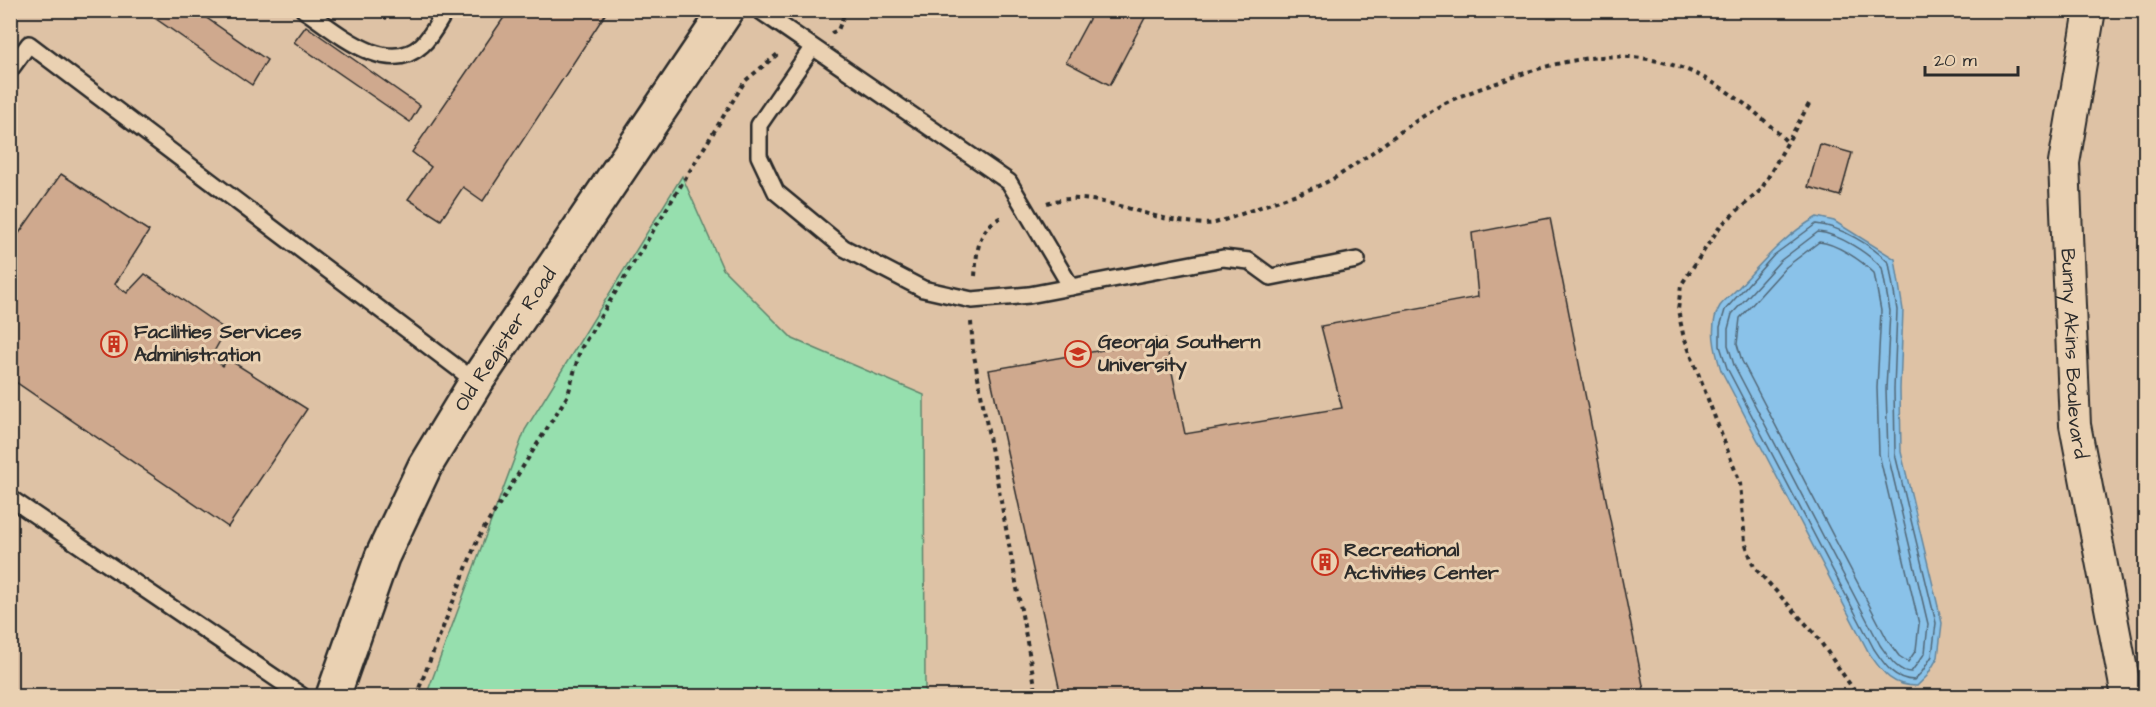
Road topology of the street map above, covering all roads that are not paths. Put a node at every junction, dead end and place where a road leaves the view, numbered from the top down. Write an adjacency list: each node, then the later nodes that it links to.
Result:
1 (304, 10): 2 (lane)
2 (446, 10)
3 (759, 10): 6 (lane)
4 (2090, 10): 14 (street, Bunny Akins Boulevard)
5 (724, 11): 10 (street, Old Register Road)
6 (809, 46): 9 (lane); 9 (lane)
7 (10, 70): 10 (lane)
8 (1357, 260): 9 (lane)
9 (1071, 287)
10 (476, 382): 13 (street, Old Register Road)
11 (10, 498): 12 (lane)
12 (302, 696)
13 (333, 696)
14 (2127, 696)

